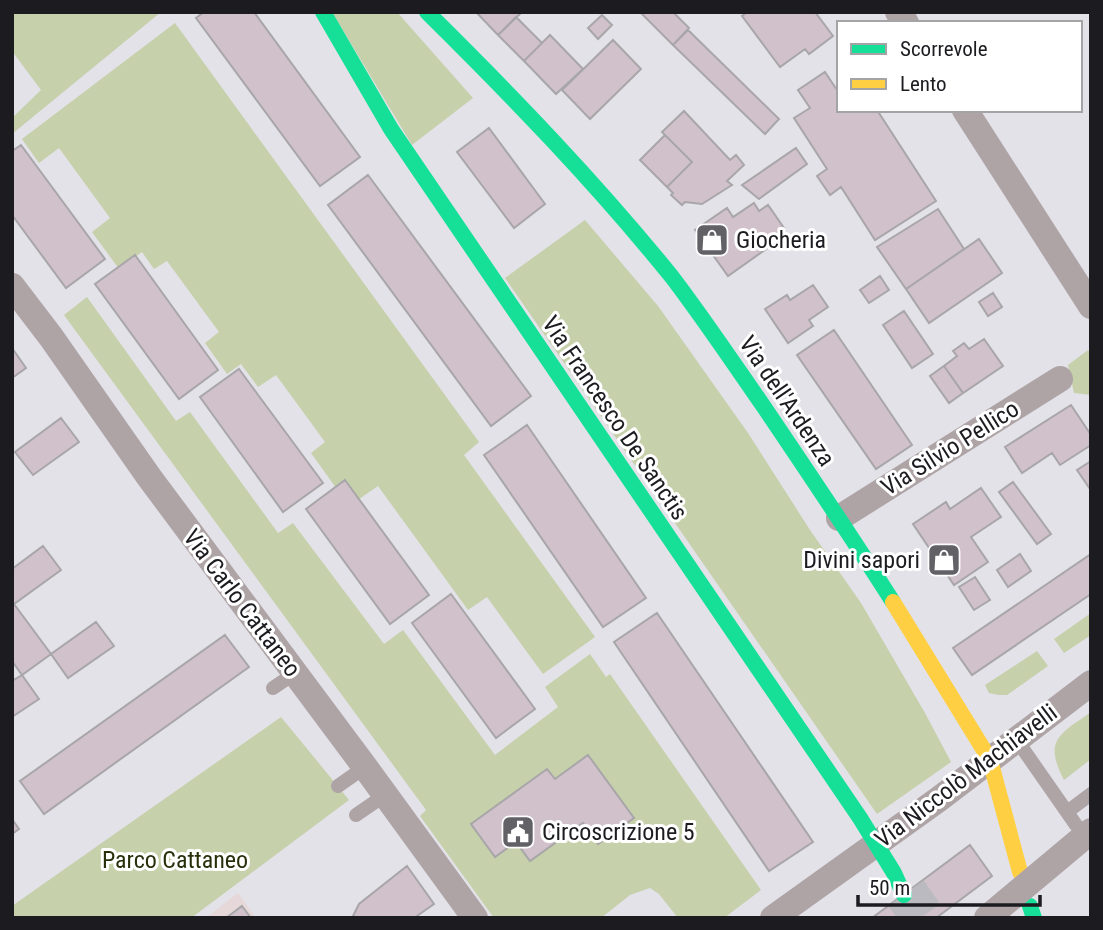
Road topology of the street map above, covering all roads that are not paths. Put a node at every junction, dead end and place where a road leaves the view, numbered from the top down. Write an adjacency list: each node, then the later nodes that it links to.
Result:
1 (323, 12): 17 (main road, Via Francesco De Sanctis)
2 (427, 12): 7 (main road, Via dell'Ardenza)
3 (966, 112): 5 (street)
4 (12, 286): 11 (street, Via Carlo Cattaneo)
5 (1091, 306)
6 (1060, 379): 7 (street, Via Silvio Pellico)
7 (839, 518): 10 (main road, Via dell'Ardenza)
8 (1091, 683): 9 (street, Via Niccolò Machiavelli)
9 (1016, 739): 10 (street, Via Niccolò Machiavelli); 16 (lane)
10 (990, 760): 17 (street, Via Niccolò Machiavelli); 18 (main road, Via dell'Ardenza)
11 (365, 767): 12 (lane); 14 (street, Via Carlo Cattaneo)
12 (338, 786)
13 (1091, 793): 16 (lane)
14 (385, 795): 15 (lane); 20 (street, Via Carlo Cattaneo)
15 (356, 815)
16 (1078, 823): 22 (street, bridge)
17 (877, 845): 19 (main road, Via Francesco De Sanctis); 21 (street, Via Niccolò Machiavelli)
18 (1020, 872)
19 (904, 886)
20 (475, 918)
21 (772, 918)
22 (987, 918)

